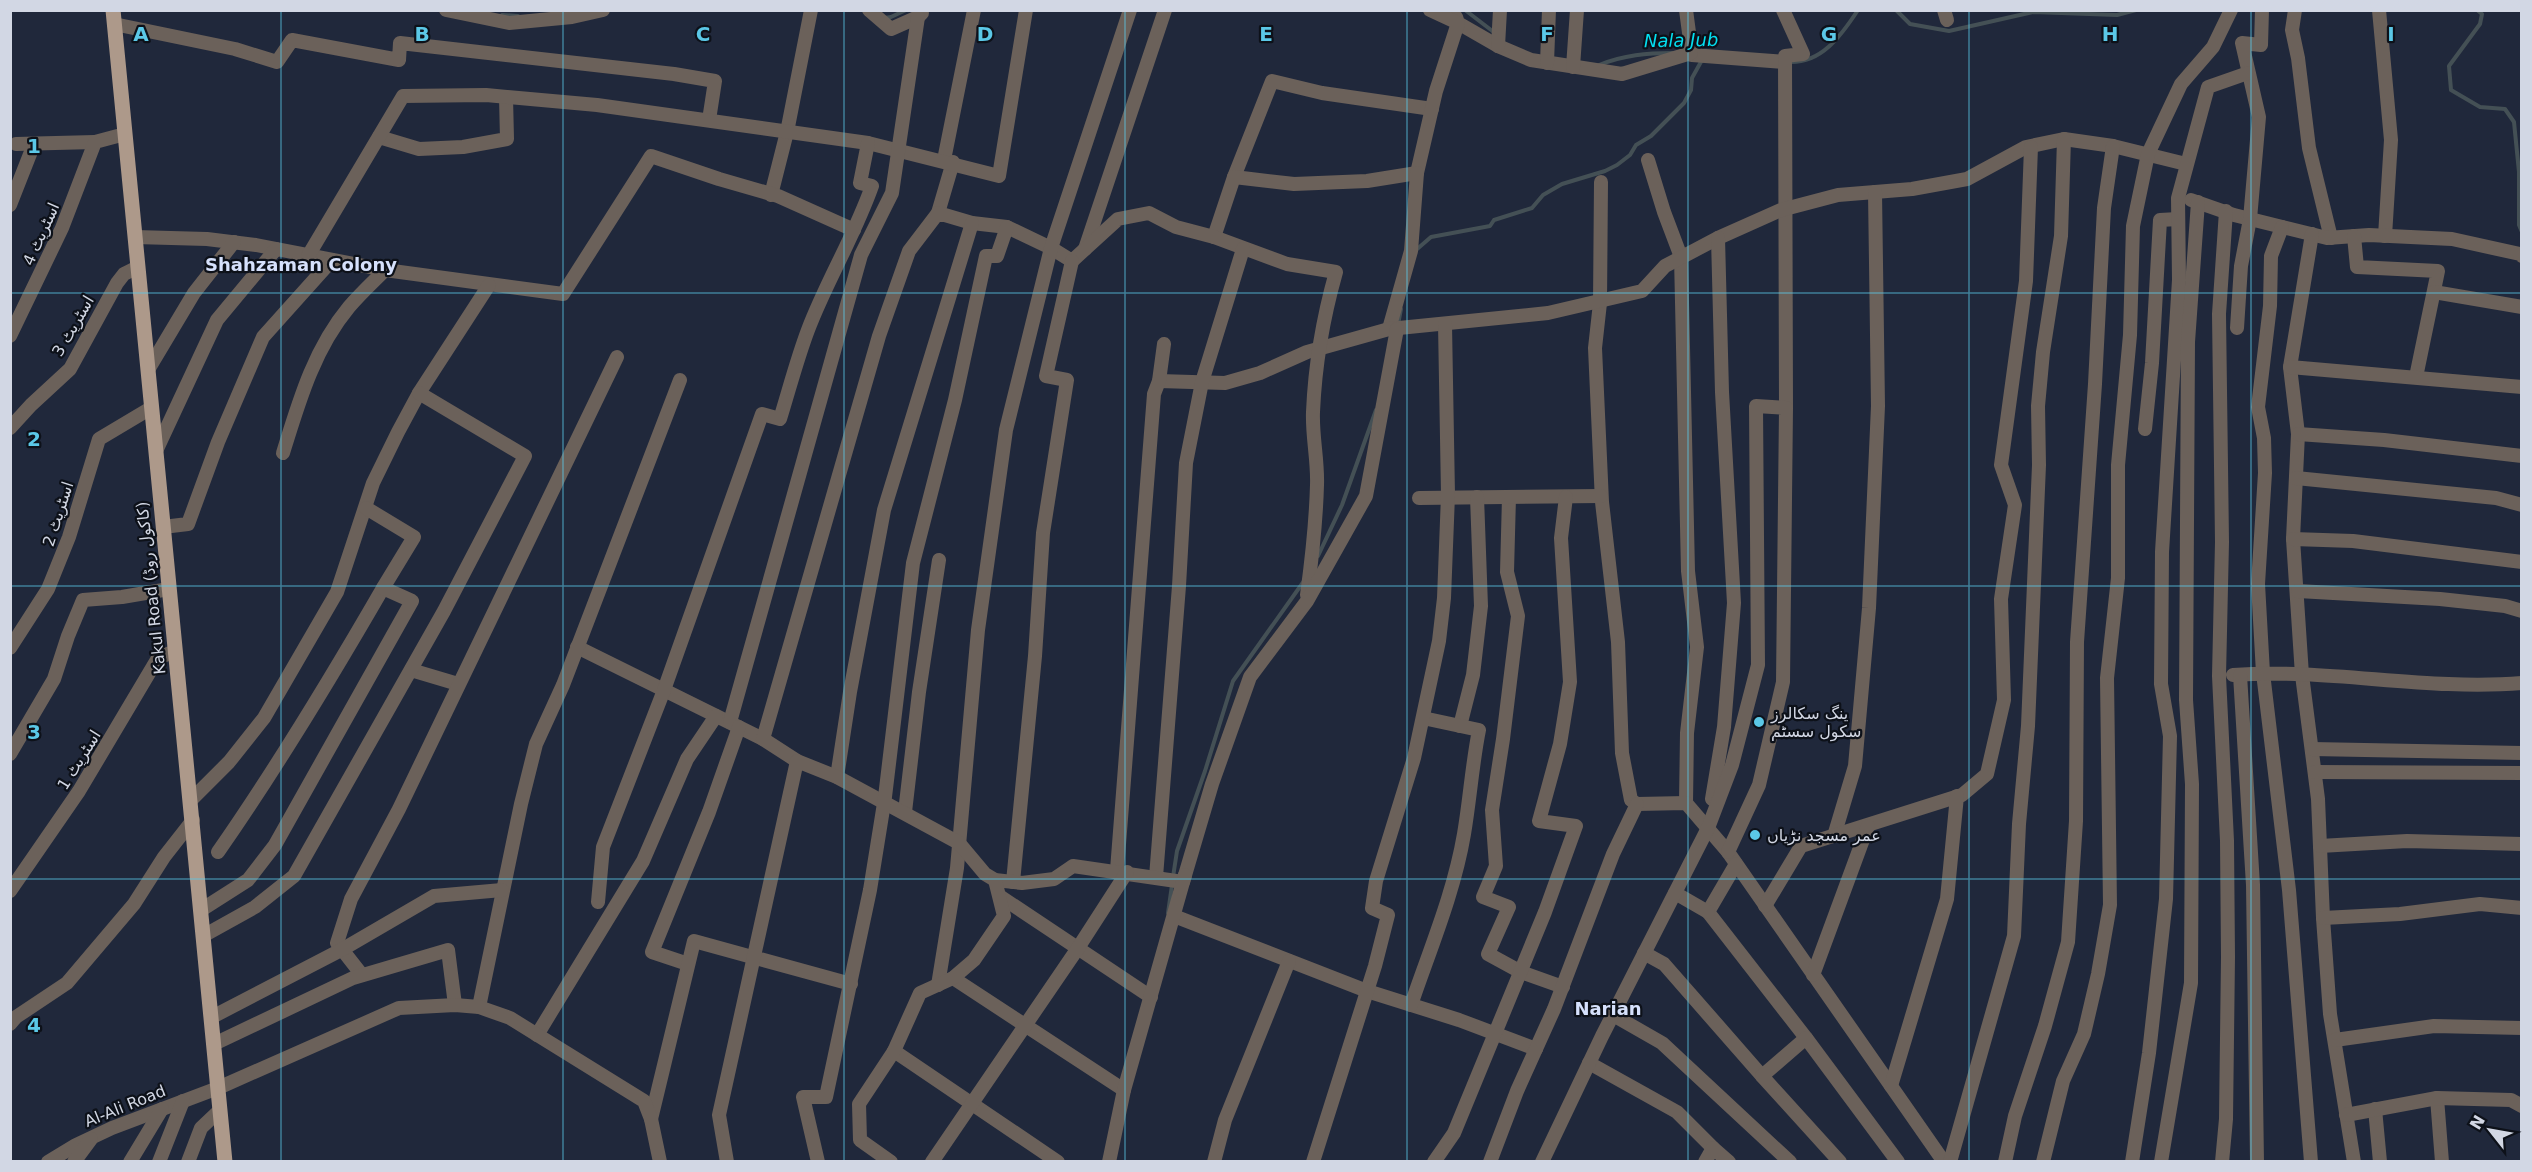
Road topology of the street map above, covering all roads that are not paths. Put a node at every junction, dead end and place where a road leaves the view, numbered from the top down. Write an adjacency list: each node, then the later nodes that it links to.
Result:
1 (446, 10): 19 (street)
2 (603, 10): 19 (street)
3 (811, 10): 32 (street)
4 (869, 10): 20 (street)
5 (974, 10): 45 (street)
6 (1026, 10): 45 (street)
7 (1130, 10): 72 (street)
8 (1165, 10): 75 (street)
9 (1430, 10): 22 (street)
10 (1500, 10): 23 (street)
11 (1549, 10): 26 (street)
12 (1576, 10): 27 (street)
13 (1686, 10): 24 (street)
14 (1783, 10): 25 (street)
15 (2231, 10): 43 (street)
16 (2262, 10): 28 (street)
17 (2295, 10): 70 (street)
18 (2379, 10): 66 (street)
19 (563, 14)
20 (921, 14): 42 (street)
21 (114, 17): 31 (street); 33 (main road, Kakul Road (کاکول روڈ))
22 (1456, 17): 23 (street); 30 (street)
23 (1498, 46): 26 (street)
24 (1691, 53): 25 (street); 27 (street)
25 (1785, 62): 55 (street)
26 (1547, 63): 27 (street)
27 (1573, 67)
28 (2248, 73): 46 (street); 59 (street)
29 (506, 97): 31 (street); 34 (street); 34 (street)
30 (1432, 109): 47 (street); 48 (street)
31 (709, 120): 32 (street)
32 (788, 132): 37 (street); 51 (street)
33 (125, 134): 36 (street); 67 (main road, Kakul Road (کاکول روڈ))
34 (380, 137): 76 (street)
35 (2064, 139): 40 (street); 41 (street); 253 (street)
36 (95, 142): 39 (street); 90 (street, اسٹریٹ 4)
37 (868, 143): 42 (street); 63 (street)
38 (16, 144): 39 (street)
39 (34, 144): 54 (street)
40 (2113, 146): 43 (street); 254 (street)
41 (2031, 147): 50 (street); 151 (street)
42 (900, 150): 45 (street); 141 (street)
43 (2148, 154): 46 (street); 255 (street)
44 (1648, 160): 78 (street)
45 (949, 161): 57 (street)
46 (2186, 164): 52 (street)
47 (1417, 173): 48 (street); 89 (street)
48 (1234, 177): 68 (street)
49 (1601, 182): 85 (street)
50 (1875, 192): 55 (street); 160 (street)
51 (771, 195): 63 (street); 83 (street)
52 (2178, 198): 53 (street); 58 (street)
53 (2198, 202): 56 (street); 257 (street)
54 (10, 206)
55 (1786, 209): 69 (street); 103 (street)
56 (2226, 212): 59 (street); 135 (street)
57 (938, 213): 60 (street); 143 (street)
58 (2178, 219): 105 (street); 256 (street)
59 (2250, 219): 62 (street); 88 (street)
60 (972, 223): 61 (street); 150 (street)
61 (1007, 227): 72 (street); 153 (street)
62 (2282, 227): 64 (street); 132 (street)
63 (854, 230): 138 (street)
64 (2312, 234): 70 (street); 94 (street)
65 (2354, 236): 66 (street); 70 (street); 84 (street)
66 (2385, 236): 77 (street)
67 (135, 237): 71 (street); 81 (main road, Kakul Road (کاکول روڈ))
68 (1214, 237): 74 (street); 75 (street)
69 (1718, 238): 78 (street); 159 (street)
70 (2331, 238)
71 (234, 242): 73 (street); 95 (street)
72 (1051, 248): 80 (street); 161 (street)
73 (276, 249): 76 (street); 107 (street)
74 (1243, 249): 92 (street); 99 (street)
75 (1085, 250): 80 (street)
76 (308, 256): 79 (street)
77 (2522, 256)
78 (1681, 257): 85 (street); 154 (street)
79 (332, 260): 82 (street); 119 (street)
80 (1072, 261): 170 (street)
81 (138, 267): 95 (main road, Kakul Road (کاکول روڈ)); 104 (street, اسٹریٹ 3)
82 (385, 270): 83 (street); 108 (street)
83 (489, 285): 101 (street)
84 (2434, 292): 86 (street); 96 (street)
85 (1600, 303): 87 (street); 111 (street)
86 (2522, 307)
87 (1445, 324): 89 (street); 116 (street)
88 (2237, 328)
89 (1393, 329): 92 (street); 126 (street)
90 (10, 336)
91 (1164, 344): 98 (street)
92 (1319, 349): 99 (street); 126 (street)
93 (617, 357): 137 (street)
94 (2290, 367): 96 (street); 106 (street)
95 (148, 370): 102 (main road, Kakul Road (کاکول روڈ))
96 (2416, 377): 100 (street)
97 (680, 380): 128 (street)
98 (1159, 381): 99 (street); 166 (street)
99 (1202, 382): 168 (street)
100 (2522, 387)
101 (419, 393): 118 (street); 131 (street)
102 (151, 408): 107 (main road, Kakul Road (کاکول روڈ)); 129 (street, اسٹریٹ 2)
103 (1786, 408): 159 (street); 165 (street)
104 (10, 428)
105 (2145, 429)
106 (2298, 434): 109 (street); 110 (street)
107 (156, 452): 119 (main road, Kakul Road (کاکول روڈ))
108 (283, 453)
109 (2522, 456)
110 (2296, 478): 117 (street); 120 (street)
111 (1601, 496): 114 (street); 155 (street)
112 (1477, 497): 113 (street); 116 (street); 142 (street)
113 (1509, 497): 114 (street); 189 (street)
114 (1566, 497): 189 (street)
115 (1419, 498): 116 (street)
116 (1448, 498): 140 (street)
117 (2522, 505)
118 (366, 508): 123 (street); 152 (street)
119 (163, 527): 124 (main road, Kakul Road (کاکول روڈ))
120 (2294, 539): 122 (street); 125 (street)
121 (939, 560): 156 (street)
122 (2522, 561)
123 (383, 588): 164 (street); 178 (street)
124 (169, 589): 130 (main road, Kakul Road (کاکول روڈ)); 146 (street)
125 (2298, 591): 127 (street); 134 (street)
126 (1307, 601): 167 (street)
127 (2522, 611)
128 (577, 647): 138 (street); 171 (street)
129 (10, 648)
130 (175, 651): 152 (main road, Kakul Road (کاکول روڈ)); 172 (street, اسٹریٹ 1)
131 (411, 670): 137 (street); 182 (street)
132 (2263, 673): 133 (street); 134 (street); 260 (street)
133 (2240, 675): 135 (street); 259 (street)
134 (2302, 675): 136 (street); 144 (street)
135 (2219, 676): 258 (street)
136 (2522, 683)
137 (458, 684): 184 (street)
138 (664, 690): 139 (street); 175 (street)
139 (716, 716): 141 (street); 207 (street)
140 (1423, 718): 142 (street); 196 (street)
141 (734, 724): 143 (street); 188 (street)
142 (1460, 726): 199 (street)
143 (763, 739): 147 (street)
144 (2312, 749): 145 (street); 148 (street)
145 (2522, 753)
146 (10, 754)
147 (797, 760): 150 (street); 186 (street)
148 (2315, 772): 149 (street); 163 (street)
149 (2522, 772)
150 (837, 777): 153 (street)
151 (1957, 796): 158 (street); 215 (street)
152 (191, 800): 157 (main road, Kakul Road (کاکول روڈ))
153 (884, 802): 156 (street); 193 (street)
154 (1686, 803): 155 (street); 159 (street)
155 (1637, 804): 195 (street)
156 (904, 812): 161 (street)
157 (193, 820): 178 (main road, Kakul Road (کاکول روڈ)); 203 (street)
158 (1868, 826): 160 (street); 191 (street)
159 (1708, 828): 165 (street); 173 (street)
160 (1834, 836): 176 (street)
161 (959, 843): 169 (street); 194 (street)
162 (2522, 844): 163 (street)
163 (2320, 846): 181 (street)
164 (218, 852)
165 (1732, 858): 176 (street); 179 (street)
166 (1122, 871): 168 (street); 170 (street); 183 (street)
167 (1185, 875): 168 (street); 180 (street)
168 (1156, 877)
169 (996, 880): 170 (street); 174 (street)
170 (1013, 882)
171 (502, 890): 184 (street); 200 (street)
172 (10, 891)
173 (1675, 893): 179 (street); 185 (street)
174 (1001, 897): 183 (street); 192 (street)
175 (598, 902)
176 (1765, 906): 191 (street)
177 (2522, 908): 181 (street)
178 (201, 909): 182 (main road, Kakul Road (کاکول روڈ))
179 (1708, 912): 208 (street)
180 (1174, 916): 187 (street); 197 (street)
181 (2323, 918): 209 (street)
182 (203, 936): 202 (main road, Kakul Road (کاکول روڈ))
183 (1078, 948): 197 (street); 204 (street)
184 (343, 950): 190 (street); 202 (street)
185 (1644, 953): 201 (street); 214 (street)
186 (753, 958): 188 (street); 193 (street); 236 (street)
187 (1289, 961): 196 (street); 242 (street)
188 (688, 964): 226 (street)
189 (1521, 972): 195 (street); 206 (street)
190 (362, 975): 198 (street); 210 (street)
191 (1813, 975): 215 (street)
192 (953, 978): 194 (street); 204 (street)
193 (851, 984): 237 (street)
194 (938, 985): 212 (street)
195 (1563, 987): 211 (street)
196 (1367, 991): 199 (street); 243 (street)
197 (1151, 997): 217 (street)
198 (455, 1005): 200 (street, Al-Ali Road); 216 (street, Al-Ali Road)
199 (1411, 1005): 206 (street)
200 (479, 1007): 207 (street, Al-Ali Road)
201 (1613, 1015): 213 (street); 249 (street)
202 (212, 1017): 210 (main road, Kakul Road (کاکول روڈ))
203 (10, 1024)
204 (1026, 1025): 217 (street); 220 (street)
205 (2522, 1028): 209 (street)
206 (1496, 1033): 211 (street); 244 (street)
207 (537, 1035): 226 (street, Al-Ali Road)
208 (1806, 1038): 214 (street); 251 (street)
209 (2335, 1040): 225 (street)
210 (214, 1044): 216 (main road, Kakul Road (کاکول روڈ))
211 (1536, 1049): 245 (street)
212 (894, 1051): 220 (street); 238 (street)
213 (1589, 1063): 228 (street); 246 (street)
214 (1762, 1076): 250 (street)
215 (1891, 1086): 252 (street)
216 (218, 1088): 219 (street, Al-Ali Road); 224 (main road, Kakul Road (کاکول روڈ))
217 (1124, 1090): 241 (street)
218 (2437, 1098): 221 (street); 223 (street); 263 (street)
219 (183, 1101): 222 (street, Al-Ali Road); 232 (street)
220 (971, 1103): 239 (street); 240 (street)
221 (2522, 1106)
222 (162, 1109): 227 (street, Al-Ali Road); 231 (street)
223 (2374, 1109): 225 (street); 262 (street)
224 (220, 1110): 233 (street); 234 (main road, Kakul Road (کاکول روڈ))
225 (2346, 1115): 261 (street)
226 (651, 1119): 235 (street)
227 (93, 1137): 229 (street, Al-Ali Road); 230 (street)
228 (1713, 1148): 247 (street); 248 (street)
229 (48, 1161)
230 (74, 1161)
231 (130, 1161)
232 (159, 1161)
233 (188, 1161)
234 (225, 1161)
235 (660, 1161)
236 (727, 1161)
237 (818, 1161)
238 (891, 1161)
239 (932, 1161)
240 (1058, 1161)
241 (1109, 1161)
242 (1214, 1161)
243 (1313, 1161)
244 (1434, 1161)
245 (1490, 1161)
246 (1542, 1161)
247 (1705, 1161)
248 (1729, 1161)
249 (1790, 1161)
250 (1840, 1161)
251 (1898, 1161)
252 (1944, 1161)
253 (1950, 1161)
254 (2005, 1161)
255 (2043, 1161)
256 (2132, 1161)
257 (2161, 1161)
258 (2222, 1161)
259 (2258, 1161)
260 (2311, 1161)
261 (2354, 1161)
262 (2380, 1161)
263 (2442, 1161)

